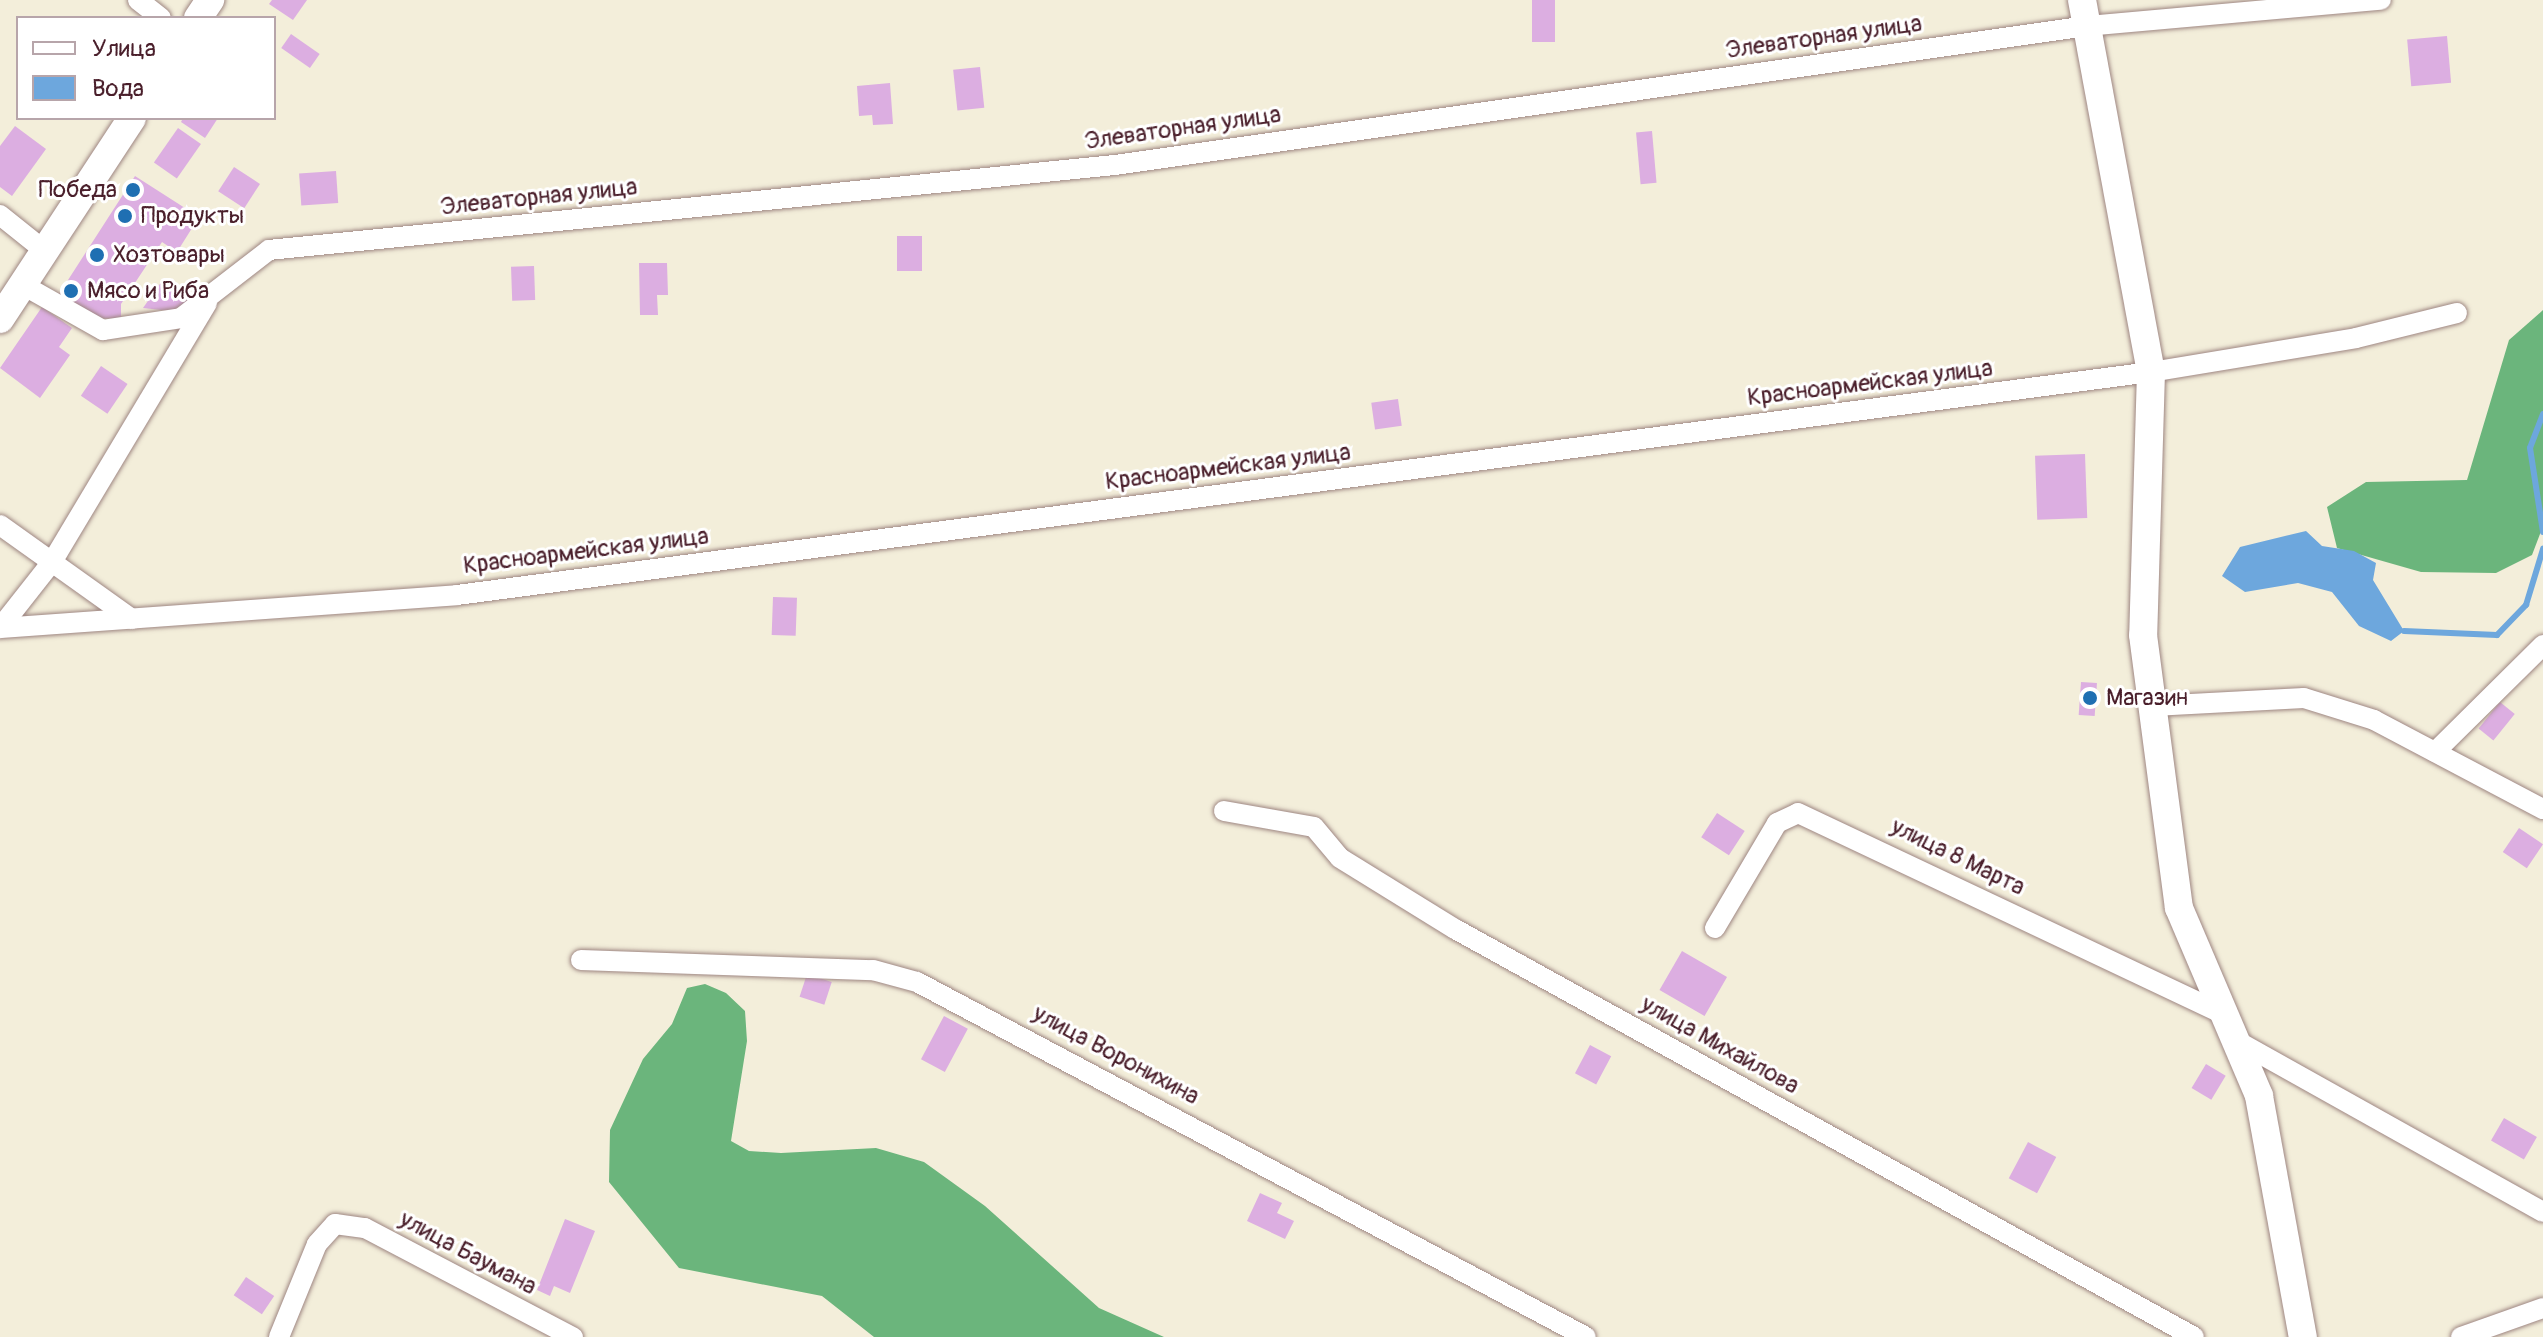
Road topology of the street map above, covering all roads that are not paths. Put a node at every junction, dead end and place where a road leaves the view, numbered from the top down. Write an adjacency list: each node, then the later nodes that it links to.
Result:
1 (138, 0): 4 (street)
2 (2381, 0): 3 (street, Элеваторная улица)
3 (2084, 13): 9 (street, Элеваторная улица); 12 (street)
4 (158, 16)
5 (131, 120): 7 (street)
6 (0, 215): 7 (street)
7 (45, 251): 8 (street)
8 (23, 285): 9 (street, Элеваторная улица); 11 (street)
9 (211, 296): 14 (street, Красноармейская улица)
10 (2457, 313): 12 (street, Красноармейская улица)
11 (0, 319)
12 (2151, 372): 15 (street, Красноармейская улица); 18 (street)
13 (0, 525): 14 (street)
14 (52, 562): 15 (street); 16 (street, Красноармейская улица)
15 (132, 619): 16 (street, Красноармейская улица)
16 (0, 628)
17 (2543, 645): 19 (street)
18 (2153, 706): 19 (street); 24 (street)
19 (2435, 752): 20 (street)
20 (2543, 809)
21 (1224, 811): 31 (street, улица Михайлова)
22 (1715, 928): 24 (street, улица 8 Марта)
23 (581, 960): 30 (street, улица Воронихина)
24 (2224, 1014): 25 (street)
25 (2239, 1042): 26 (street); 32 (street)
26 (2543, 1212)
27 (2543, 1308): 33 (street)
28 (279, 1337): 29 (street, улица Баумана)
29 (573, 1337)
30 (1586, 1337)
31 (2194, 1337)
32 (2303, 1337)
33 (2461, 1337)

